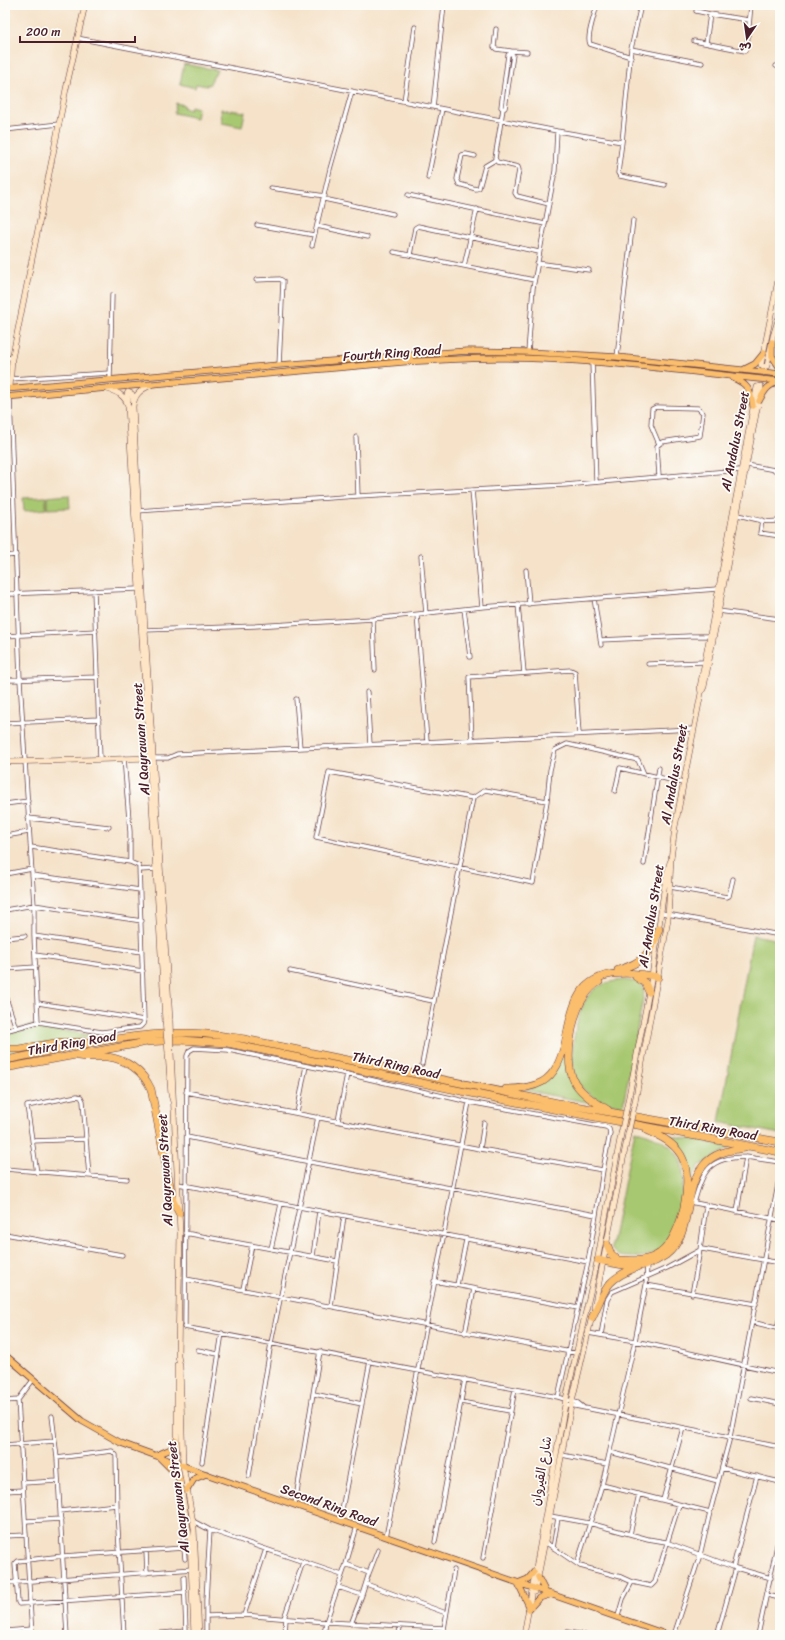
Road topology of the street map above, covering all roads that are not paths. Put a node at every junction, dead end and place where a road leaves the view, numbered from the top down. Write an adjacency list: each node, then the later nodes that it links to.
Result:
1 (85, 5): 11 (main road)
2 (444, 5): 21 (street)
3 (597, 5): 17 (street)
4 (641, 5): 14 (street)
5 (751, 5): 8 (street)
6 (696, 11): 7 (street)
7 (710, 14): 8 (street); 13 (street)
8 (749, 20): 13 (street)
9 (415, 27): 20 (street)
10 (496, 29): 15 (street)
11 (77, 38): 19 (street); 24 (main road)
12 (694, 41): 13 (street)
13 (706, 43)
14 (631, 49): 17 (street); 18 (street)
15 (511, 52): 16 (street); 23 (street)
16 (527, 52)
17 (630, 56): 27 (street)
18 (702, 63)
19 (352, 91): 20 (street); 34 (street)
20 (404, 101): 21 (street)
21 (433, 107): 22 (street)
22 (442, 109): 23 (street); 30 (street)
23 (502, 120): 26 (street); 29 (street)
24 (60, 124): 25 (street); 63 (main road)
25 (5, 130)
26 (557, 131): 27 (street); 35 (street)
27 (622, 142): 31 (street)
28 (475, 156): 29 (street)
29 (495, 160): 35 (street)
30 (428, 178)
31 (665, 185)
32 (271, 188): 34 (street)
33 (408, 195): 36 (street)
34 (324, 198): 37 (street); 41 (street)
35 (549, 204): 39 (street)
36 (477, 209): 39 (street); 44 (street)
37 (393, 214)
38 (633, 220): 62 (street)
39 (545, 224): 47 (street)
40 (257, 225): 42 (street)
41 (317, 226): 42 (street); 43 (street)
42 (314, 235): 45 (street)
43 (367, 237)
44 (470, 237): 47 (street); 48 (street); 50 (street)
45 (312, 246)
46 (394, 252): 48 (street)
47 (539, 252): 49 (street)
48 (410, 255): 50 (street)
49 (538, 262): 51 (street); 54 (street)
50 (464, 266): 54 (street)
51 (589, 270)
52 (780, 271): 60 (main road)
53 (256, 280): 66 (street)
54 (534, 280): 59 (street)
55 (112, 295): 69 (street)
56 (780, 314): 57 (main road)
57 (772, 342): 60 (main road); 67 (main road)
58 (467, 352): 59 (main road, Fourth Ring Road); 64 (main road); 66 (main road, Fourth Ring Road)
59 (528, 352): 62 (main road, Fourth Ring Road)
60 (764, 353): 68 (main road)
61 (5, 356): 63 (street)
62 (617, 357): 68 (main road, Fourth Ring Road)
63 (12, 359): 72 (main road)
64 (468, 359): 65 (main road, Fourth Ring Road); 75 (main road, Fourth Ring Road)
65 (592, 362): 71 (main road, Fourth Ring Road); 88 (street)
66 (279, 365): 73 (main road, Fourth Ring Road)
67 (780, 368)
68 (742, 370): 70 (main road, Fourth Ring Road)
69 (110, 373): 72 (street); 73 (street)
70 (780, 374)
71 (728, 376): 74 (main road, Fourth Ring Road); 81 (main road)
72 (10, 379): 76 (main road)
73 (110, 380): 76 (main road, Fourth Ring Road)
74 (780, 381): 79 (main road)
75 (152, 384): 77 (main road, Fourth Ring Road); 80 (main road)
76 (7, 388)
77 (106, 389): 78 (main road, Fourth Ring Road); 80 (main road)
78 (7, 397): 97 (street)
79 (759, 401): 81 (main road, Al Andalus Street); 84 (main road, Al Andalus Street)
80 (130, 405): 92 (main road, Al Qayrawan Street)
81 (753, 406): 85 (main road, Al Andalus Street)
82 (356, 437): 90 (street)
83 (659, 444): 83 (street); 87 (street)
84 (747, 465): 86 (street); 91 (main road, Al Andalus Street)
85 (740, 470): 87 (street); 91 (main road, Al Andalus Street)
86 (780, 471)
87 (659, 476): 88 (street)
88 (596, 482): 89 (street)
89 (472, 490): 90 (street); 109 (street)
90 (358, 496): 92 (street)
91 (737, 502): 93 (main road, Al Andalus Street); 101 (main road, Al Andalus Street)
92 (136, 511): 102 (main road, Al Qayrawan Street); 116 (main road, Al Qayrawan Street)
93 (737, 515): 94 (street); 111 (main road, Al Andalus Street)
94 (762, 520): 95 (street); 96 (street)
95 (780, 520)
96 (780, 536)
97 (16, 555): 98 (street); 105 (street)
98 (5, 556)
99 (421, 556): 112 (street)
100 (526, 570): 108 (street)
101 (718, 588): 106 (street); 120 (main road, Al Andalus Street)
102 (138, 589): 103 (street); 144 (main road, Al Qayrawan Street)
103 (94, 590): 105 (street); 117 (street)
104 (5, 594): 105 (street)
105 (17, 594): 118 (street)
106 (594, 598): 108 (street); 121 (street)
107 (518, 604): 108 (street); 109 (street); 127 (street)
108 (529, 604)
109 (482, 607): 110 (street)
110 (464, 609): 112 (street); 123 (street)
111 (718, 611): 115 (street); 132 (main road, Al Andalus Street)
112 (426, 614): 113 (street)
113 (417, 615): 114 (street); 140 (street)
114 (373, 619): 116 (street); 126 (street)
115 (780, 619)
116 (145, 630): 144 (main road, Al Qayrawan Street)
117 (96, 631): 118 (street); 128 (street)
118 (19, 635): 119 (street); 130 (street)
119 (5, 636)
120 (709, 636): 121 (street); 124 (main road, Al Andalus Street)
121 (600, 640): 122 (street)
122 (601, 645)
123 (470, 657)
124 (704, 662): 125 (street); 132 (main road, Al Andalus Street)
125 (648, 664)
126 (375, 670)
127 (524, 673): 138 (street); 139 (street)
128 (98, 677): 130 (street); 134 (street)
129 (5, 680): 130 (street)
130 (20, 680): 135 (street)
131 (367, 692): 141 (street)
132 (701, 693): 137 (main road, Al Andalus Street)
133 (296, 699): 142 (street)
134 (99, 719): 135 (street); 145 (street)
135 (22, 722): 136 (street); 147 (street)
136 (5, 723)
137 (693, 729): 138 (street); 151 (main road, Al Andalus Street)
138 (579, 734): 139 (street)
139 (472, 740): 140 (street)
140 (427, 741): 141 (street)
141 (370, 744): 142 (street)
142 (300, 748): 144 (street)
143 (124, 758): 144 (main road); 145 (main road); 163 (street)
144 (151, 758): 167 (main road, Al Qayrawan Street); 198 (main road, Al Qayrawan Street)
145 (100, 759): 147 (main road)
146 (5, 762): 147 (main road)
147 (25, 762): 154 (street)
148 (660, 768): 150 (street)
149 (644, 774): 150 (street); 152 (street); 155 (street)
150 (658, 777): 151 (street); 164 (street)
151 (683, 783): 162 (main road, Al Andalus Street)
152 (615, 791)
153 (473, 798): 155 (street); 165 (street); 165 (street)
154 (28, 801): 156 (street); 157 (street)
155 (547, 802): 165 (street)
156 (5, 804)
157 (28, 818): 158 (street); 159 (street)
158 (109, 827)
159 (29, 832): 160 (street); 161 (street)
160 (5, 836)
161 (31, 847): 163 (street); 166 (street)
162 (671, 859): 172 (main road, Al-Andalus Street); 176 (main road, Al-Andalus Street)
163 (130, 862): 168 (street)
164 (644, 864)
165 (461, 867): 195 (street)
166 (32, 869): 169 (street); 170 (street)
167 (156, 869): 168 (street); 198 (main road, Al Qayrawan Street)
168 (140, 870): 173 (street)
169 (5, 874)
170 (32, 875): 173 (street); 174 (street)
171 (733, 879): 172 (street)
172 (670, 887): 177 (main road, Al-Andalus Street)
173 (140, 890): 178 (street)
174 (34, 905): 175 (street); 178 (street); 182 (street)
175 (5, 910)
176 (662, 914): 177 (street); 179 (main road, Al-Andalus Street)
177 (668, 914): 180 (street); 192 (main road, Al-Andalus Street)
178 (142, 921): 184 (street)
179 (659, 929): 190 (highway); 192 (main road, Al-Andalus Street)
180 (780, 935)
181 (25, 936): 183 (street)
182 (34, 936): 184 (street); 185 (street)
183 (5, 938)
184 (142, 952): 188 (street)
185 (35, 955): 186 (street); 188 (street)
186 (36, 967): 187 (street); 196 (street)
187 (5, 969)
188 (143, 971): 197 (street)
189 (290, 971): 195 (street)
190 (602, 976): 192 (highway); 210 (highway)
191 (636, 977): 192 (highway); 193 (highway); 213 (highway)
192 (655, 978): 193 (main road, Al-Andalus Street); 257 (main road, Al-Andalus Street, bridge)
193 (650, 992): 252 (main road, Al-Andalus Street, bridge)
194 (5, 998): 200 (street)
195 (433, 1001): 206 (street)
196 (38, 1003): 197 (street); 199 (street)
197 (144, 1020): 199 (street)
198 (167, 1020): 236 (main road, Al Qayrawan Street, bridge)
199 (38, 1022): 200 (street)
200 (16, 1028): 201 (street)
201 (5, 1031)
202 (93, 1043): 203 (highway); 205 (highway, Third Ring Road); 210 (highway, Third Ring Road)
203 (5, 1049)
204 (74, 1054): 208 (highway, Third Ring Road); 218 (highway, Third Ring Road); 244 (highway)
205 (5, 1060)
206 (422, 1064)
207 (306, 1066): 209 (street); 211 (street); 214 (street)
208 (5, 1068)
209 (348, 1074): 212 (street); 216 (street)
210 (496, 1090): 213 (highway, Third Ring Road)
211 (186, 1092): 214 (street); 219 (street)
212 (469, 1102): 223 (street); 231 (street)
213 (611, 1112): 222 (highway, Third Ring Road)
214 (297, 1113): 215 (street)
215 (318, 1117): 216 (street); 228 (street)
216 (338, 1121): 223 (street)
217 (484, 1123): 225 (street)
218 (638, 1126): 224 (highway, Third Ring Road); 265 (highway)
219 (187, 1138): 228 (street); 237 (street)
220 (86, 1139): 221 (street); 221 (street); 234 (street)
221 (32, 1141): 232 (street)
222 (780, 1142)
223 (460, 1146): 225 (street); 238 (street)
224 (753, 1147): 226 (highway, Third Ring Road); 239 (highway)
225 (480, 1149): 231 (street)
226 (780, 1152)
227 (746, 1156): 229 (street); 239 (street); 245 (street)
228 (310, 1162): 238 (street); 242 (street)
229 (780, 1162)
230 (5, 1169): 232 (street)
231 (603, 1170): 246 (street)
232 (37, 1172): 234 (street)
233 (780, 1174): 248 (street)
234 (89, 1176): 235 (street)
235 (127, 1180)
236 (178, 1184): 237 (street); 244 (main road, Al Qayrawan Street)
237 (186, 1185): 240 (street); 253 (street)
238 (452, 1188): 246 (street); 255 (street)
239 (692, 1202): 241 (street); 270 (highway)
240 (281, 1204): 242 (street); 259 (street)
241 (706, 1206): 245 (street); 260 (street)
242 (299, 1208): 243 (street); 261 (street)
243 (319, 1211): 247 (street); 263 (street)
244 (179, 1212): 251 (main road, Al Qayrawan Street)
245 (737, 1212): 248 (street)
246 (596, 1215): 250 (street)
247 (344, 1216): 255 (street); 267 (street)
248 (771, 1218): 249 (street); 266 (street)
249 (780, 1220)
250 (593, 1230): 252 (street); 268 (street)
251 (180, 1232): 253 (street); 288 (main road, Al Qayrawan Street)
252 (603, 1232): 264 (main road, Al-Andalus Street)
253 (186, 1233): 258 (street); 273 (street)
254 (5, 1234): 262 (street)
255 (443, 1235): 256 (street); 274 (street)
256 (466, 1240): 268 (street); 275 (street)
257 (607, 1244): 264 (main road, Al-Andalus Street); 265 (highway)
258 (252, 1246): 259 (street); 277 (street)
259 (272, 1249): 261 (street)
260 (700, 1250): 266 (street); 272 (street); 279 (street)
261 (289, 1253): 263 (street); 280 (street)
262 (122, 1255)
263 (313, 1256): 267 (street)
264 (601, 1259): 265 (highway); 271 (highway); 285 (main road); 300 (main road, شارع القيروان)
265 (618, 1260)
266 (764, 1260): 269 (street); 281 (street)
267 (337, 1262): 282 (street)
268 (588, 1262): 283 (street)
269 (780, 1263)
270 (647, 1264): 271 (highway); 272 (street)
271 (639, 1266): 285 (highway)
272 (647, 1276): 276 (street); 294 (street)
273 (186, 1279): 277 (street); 289 (street)
274 (434, 1281): 275 (street); 287 (street)
275 (456, 1285): 278 (street)
276 (646, 1285): 279 (street); 295 (street)
277 (243, 1289): 280 (street)
278 (474, 1289): 283 (street); 292 (street)
279 (692, 1294): 281 (street)
280 (280, 1297): 282 (street); 296 (street)
281 (756, 1304): 286 (street)
282 (331, 1306): 287 (street)
283 (578, 1308): 299 (street)
284 (780, 1317): 290 (street)
285 (592, 1318): 293 (main road)
286 (752, 1322): 290 (street); 305 (street)
287 (426, 1325): 292 (street); 306 (street)
288 (179, 1326): 289 (street); 303 (main road, Al Qayrawan Street)
289 (185, 1327): 291 (street)
290 (779, 1328)
291 (222, 1333): 296 (street); 301 (street)
292 (465, 1333): 299 (street)
293 (588, 1333): 294 (street); 318 (main road)
294 (601, 1335): 295 (street)
295 (635, 1342): 305 (street); 322 (street)
296 (271, 1343): 298 (street); 341 (street)
297 (198, 1350): 301 (street)
298 (320, 1351): 304 (street); 311 (street)
299 (569, 1351): 300 (street); 312 (street)
300 (576, 1353): 317 (main road, شارع القيروان)
301 (218, 1354): 335 (street)
302 (5, 1355): 309 (main road, Second Ring Road)
303 (178, 1356): 327 (main road, Al Qayrawan Street); 336 (main road, Al Qayrawan Street)
304 (370, 1361): 306 (street); 319 (street)
305 (743, 1365): 307 (street); 325 (street)
306 (418, 1370): 308 (street); 372 (street)
307 (780, 1373)
308 (465, 1379): 310 (street); 316 (street)
309 (33, 1380): 314 (street); 332 (main road, Second Ring Road)
310 (515, 1389): 312 (street); 321 (street)
311 (314, 1394): 319 (street); 355 (street)
312 (558, 1397): 317 (street)
313 (751, 1398): 320 (street)
314 (18, 1400): 315 (street); 328 (street)
315 (5, 1401)
316 (461, 1402): 321 (street); 374 (street)
317 (565, 1402): 318 (street); 399 (main road, شارع القيروان)
318 (572, 1403): 322 (street); 333 (main road)
319 (362, 1404): 362 (street)
320 (780, 1404)
321 (510, 1411): 386 (street)
322 (618, 1415): 324 (street); 331 (street)
323 (52, 1416): 326 (street)
324 (683, 1428): 325 (street); 339 (street)
325 (730, 1437): 330 (street); 338 (street)
326 (55, 1441): 328 (street); 334 (street)
327 (176, 1441): 332 (main road); 336 (main road, Al Qayrawan Street)
328 (20, 1444): 329 (street); 347 (street)
329 (5, 1445)
330 (780, 1447)
331 (610, 1452): 337 (street); 339 (street)
332 (157, 1455): 336 (main road, Second Ring Road); 343 (main road)
333 (562, 1455): 337 (street); 359 (main road)
334 (57, 1458): 344 (street); 354 (street)
335 (202, 1462)
336 (180, 1464): 340 (main road, Second Ring Road); 343 (main road, Al Qayrawan Street); 350 (main road, Al Qayrawan Street)
337 (607, 1464): 348 (street)
338 (722, 1468): 342 (street); 345 (street)
339 (671, 1469): 345 (street); 353 (street)
340 (206, 1474): 350 (main road); 355 (main road, Second Ring Road)
341 (249, 1476)
342 (757, 1476): 346 (street); 392 (street)
343 (180, 1480): 393 (main road, Al Qayrawan Street)
344 (58, 1481): 347 (street); 357 (street)
345 (718, 1481): 358 (street)
346 (780, 1482)
347 (23, 1483): 349 (street)
348 (602, 1485): 352 (street); 365 (street)
349 (24, 1490): 351 (street); 363 (street)
350 (187, 1490): 364 (main road, Al Qayrawan Street)
351 (5, 1491)
352 (639, 1494): 353 (street); 369 (street)
353 (663, 1500): 356 (street)
354 (117, 1504): 357 (street); 382 (street)
355 (295, 1504): 362 (main road, Second Ring Road)
356 (679, 1505): 358 (street); 376 (street)
357 (60, 1511): 361 (street)
358 (710, 1512): 383 (street)
359 (550, 1516): 360 (street); 375 (main road)
360 (558, 1518): 365 (street); 378 (street)
361 (61, 1519): 363 (street); 385 (street)
362 (340, 1520): 366 (main road, Second Ring Road)
363 (26, 1521): 370 (street)
364 (193, 1521): 367 (street); 393 (main road, Al Qayrawan Street)
365 (589, 1523): 369 (street); 391 (street)
366 (357, 1526): 372 (main road, Second Ring Road); 390 (street)
367 (210, 1530): 379 (street); 423 (street)
368 (780, 1531): 384 (street)
369 (630, 1534): 376 (street)
370 (26, 1535): 371 (street); 388 (street)
371 (5, 1536)
372 (386, 1537): 407 (main road, Second Ring Road)
373 (183, 1539): 377 (street)
374 (435, 1542)
375 (545, 1542): 378 (street); 399 (main road)
376 (666, 1542): 383 (street); 405 (street)
377 (184, 1548): 381 (street); 387 (street)
378 (553, 1548): 391 (street)
379 (266, 1549): 389 (street); 422 (street)
380 (378, 1550): 396 (street)
381 (146, 1551): 382 (street); 395 (street)
382 (120, 1553): 385 (street); 397 (street)
383 (700, 1555): 392 (street); 448 (street)
384 (778, 1555): 401 (street)
385 (63, 1556): 388 (street); 402 (street)
386 (483, 1558)
387 (185, 1559)
388 (28, 1560): 403 (street); 404 (street)
389 (303, 1562): 398 (street); 425 (street)
390 (346, 1564): 396 (street); 398 (street)
391 (577, 1564): 405 (street)
392 (735, 1568): 401 (street); 449 (street)
393 (194, 1569): 395 (street); 437 (main road, Al Qayrawan Street); 438 (main road, Al Qayrawan Street)
394 (454, 1570): 421 (street)
395 (147, 1573): 397 (street)
396 (370, 1573): 408 (street)
397 (120, 1575): 402 (street); 416 (street)
398 (342, 1575): 409 (street)
399 (536, 1575): 407 (main road); 410 (main road); 412 (main road)
400 (184, 1576): 411 (street)
401 (771, 1578): 414 (street)
402 (64, 1579): 404 (street); 418 (street)
403 (17, 1582): 404 (street); 406 (street); 419 (street)
404 (30, 1582): 419 (street)
405 (632, 1582): 424 (street)
406 (5, 1583)
407 (518, 1583): 410 (main road, Second Ring Road); 420 (main road)
408 (366, 1584): 415 (street); 421 (street)
409 (338, 1587): 415 (street); 426 (street)
410 (534, 1588): 412 (main road, Second Ring Road); 420 (main road)
411 (185, 1592): 416 (street); 432 (street)
412 (546, 1592): 413 (main road, Second Ring Road)
413 (553, 1594): 420 (main road); 424 (main road, Second Ring Road)
414 (767, 1595): 417 (street); 450 (street)
415 (362, 1596): 427 (street)
416 (122, 1597): 418 (street); 435 (street)
417 (780, 1598)
418 (65, 1601): 419 (street); 434 (street)
419 (31, 1604): 430 (street)
420 (529, 1607): 444 (main road)
421 (446, 1613): 429 (street)
422 (244, 1615): 423 (street); 425 (street)
423 (206, 1616): 439 (street)
424 (618, 1616): 447 (main road, Second Ring Road)
425 (285, 1618): 426 (street); 440 (street)
426 (326, 1622): 427 (street); 441 (street)
427 (350, 1624): 428 (street)
428 (400, 1626): 429 (street); 442 (street)
429 (444, 1628): 443 (street)
430 (32, 1629): 431 (street); 433 (street)
431 (5, 1632)
432 (186, 1633): 436 (street)
433 (32, 1635)
434 (68, 1635)
435 (124, 1635)
436 (139, 1635)
437 (194, 1635)
438 (199, 1635)
439 (206, 1635)
440 (285, 1635)
441 (324, 1635)
442 (399, 1635)
443 (443, 1635)
444 (524, 1635)
445 (562, 1635): 446 (street)
446 (584, 1635)
447 (667, 1635)
448 (674, 1635)
449 (717, 1635)
450 (758, 1635)

